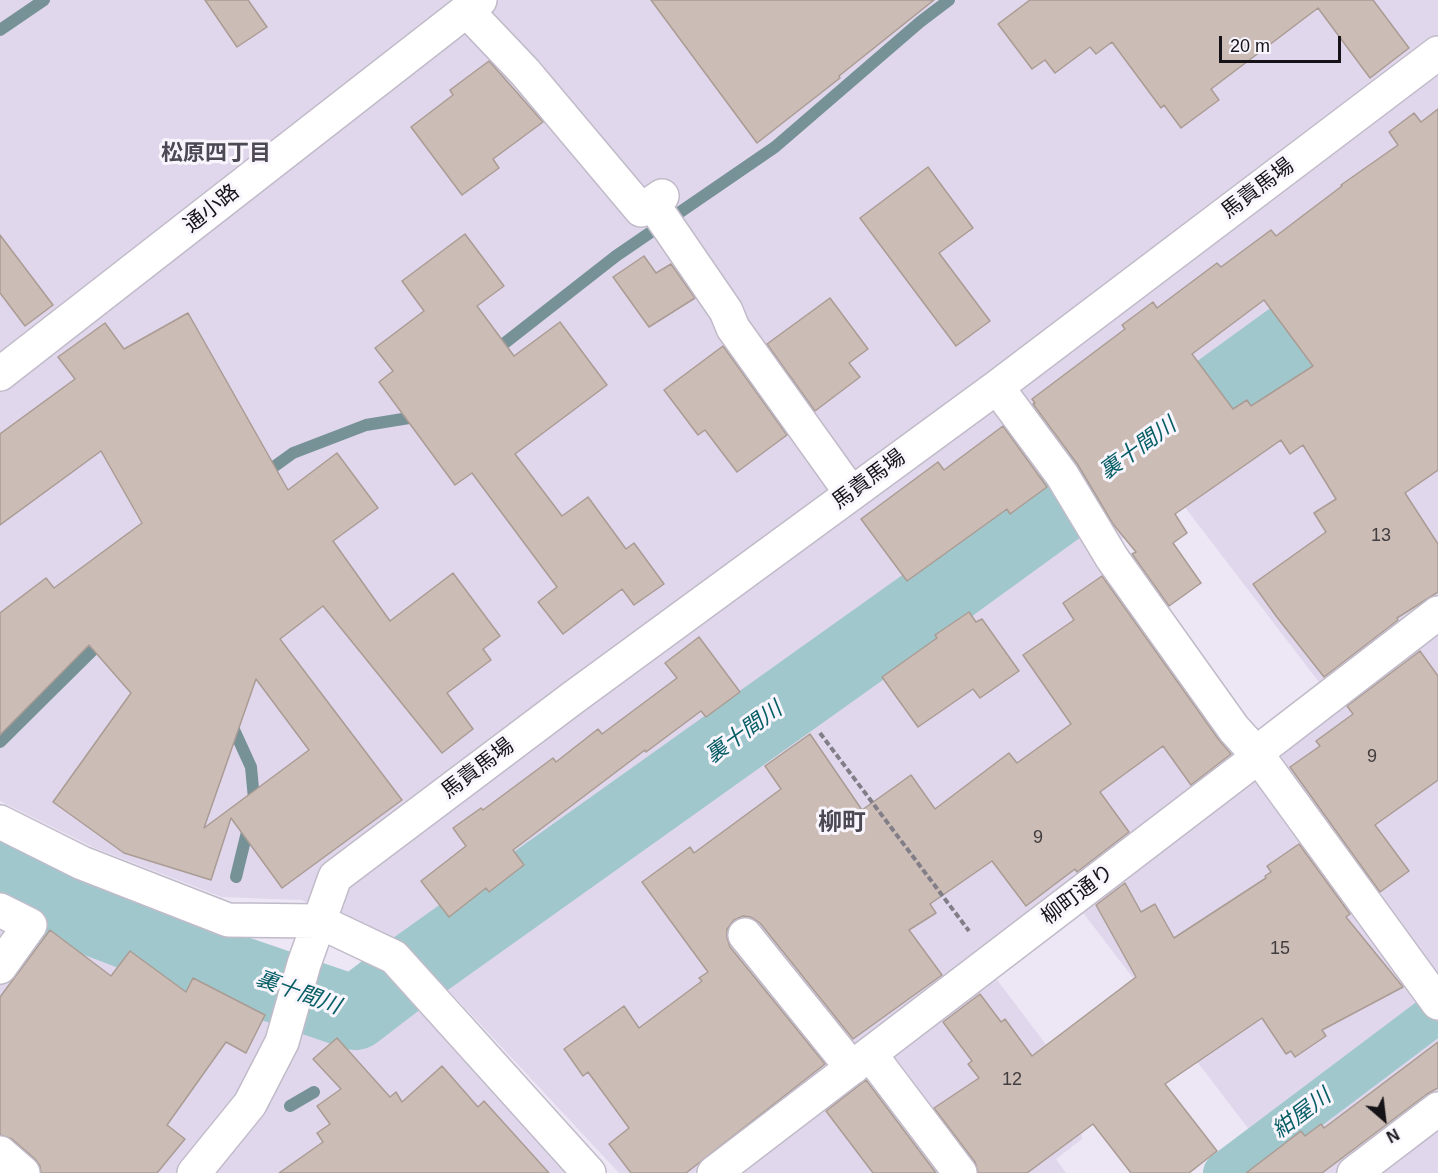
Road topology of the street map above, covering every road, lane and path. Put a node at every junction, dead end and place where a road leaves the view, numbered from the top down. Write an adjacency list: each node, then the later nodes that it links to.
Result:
1 (473, 5): 3 (street, 通小路); 5 (street)
2 (1438, 53): 4 (street, 馬責馬場)
3 (0, 374)
4 (997, 387): 5 (street, 馬責馬場); 8 (street)
5 (851, 493): 11 (street, 馬責馬場)
6 (1438, 613): 8 (street, 柳町通り)
7 (820, 733): 13 (path)
8 (1256, 753): 13 (street, 柳町通り); 15 (street)
9 (0, 822): 11 (street)
10 (0, 910): 14 (street)
11 (318, 921): 20 (street, 馬責馬場); 21 (street)
12 (745, 935): 16 (street)
13 (991, 961): 16 (street, 柳町通り)
14 (0, 966)
15 (1434, 998)
16 (861, 1061): 22 (street, 柳町通り); 23 (street)
17 (1438, 1109): 24 (street)
18 (0, 1153): 19 (street)
19 (23, 1173)
20 (194, 1173)
21 (590, 1173)
22 (714, 1173)
23 (960, 1173)
24 (1354, 1173)

